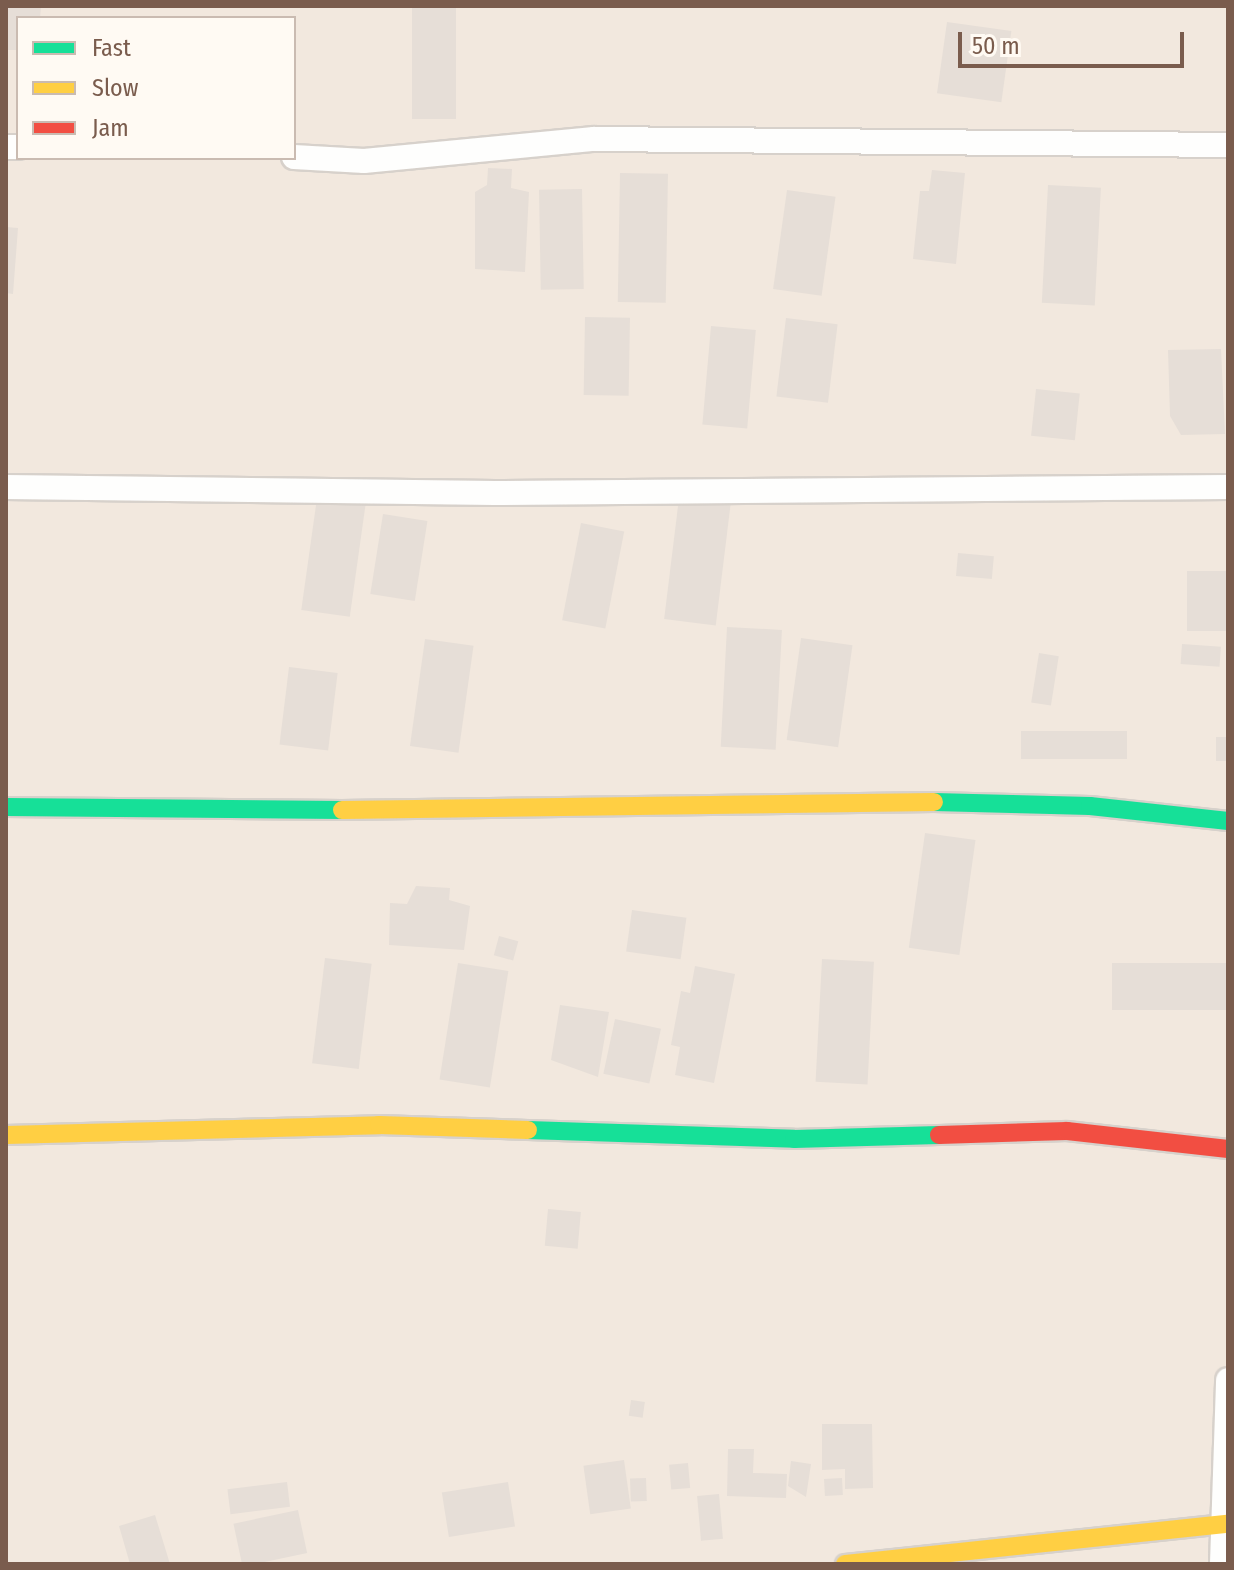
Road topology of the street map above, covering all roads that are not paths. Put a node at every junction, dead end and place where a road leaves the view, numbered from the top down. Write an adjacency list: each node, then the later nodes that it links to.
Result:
1 (1228, 145): 2 (street)
2 (296, 157)
3 (6, 487): 4 (street)
4 (1228, 487)
5 (6, 807): 6 (street)
6 (1228, 821)
7 (6, 1135): 8 (street)
8 (1228, 1149)
9 (1228, 1380): 10 (street)
10 (1225, 1524): 11 (street); 13 (street)
11 (986, 1557): 12 (street)
12 (845, 1564)
13 (1222, 1564)

